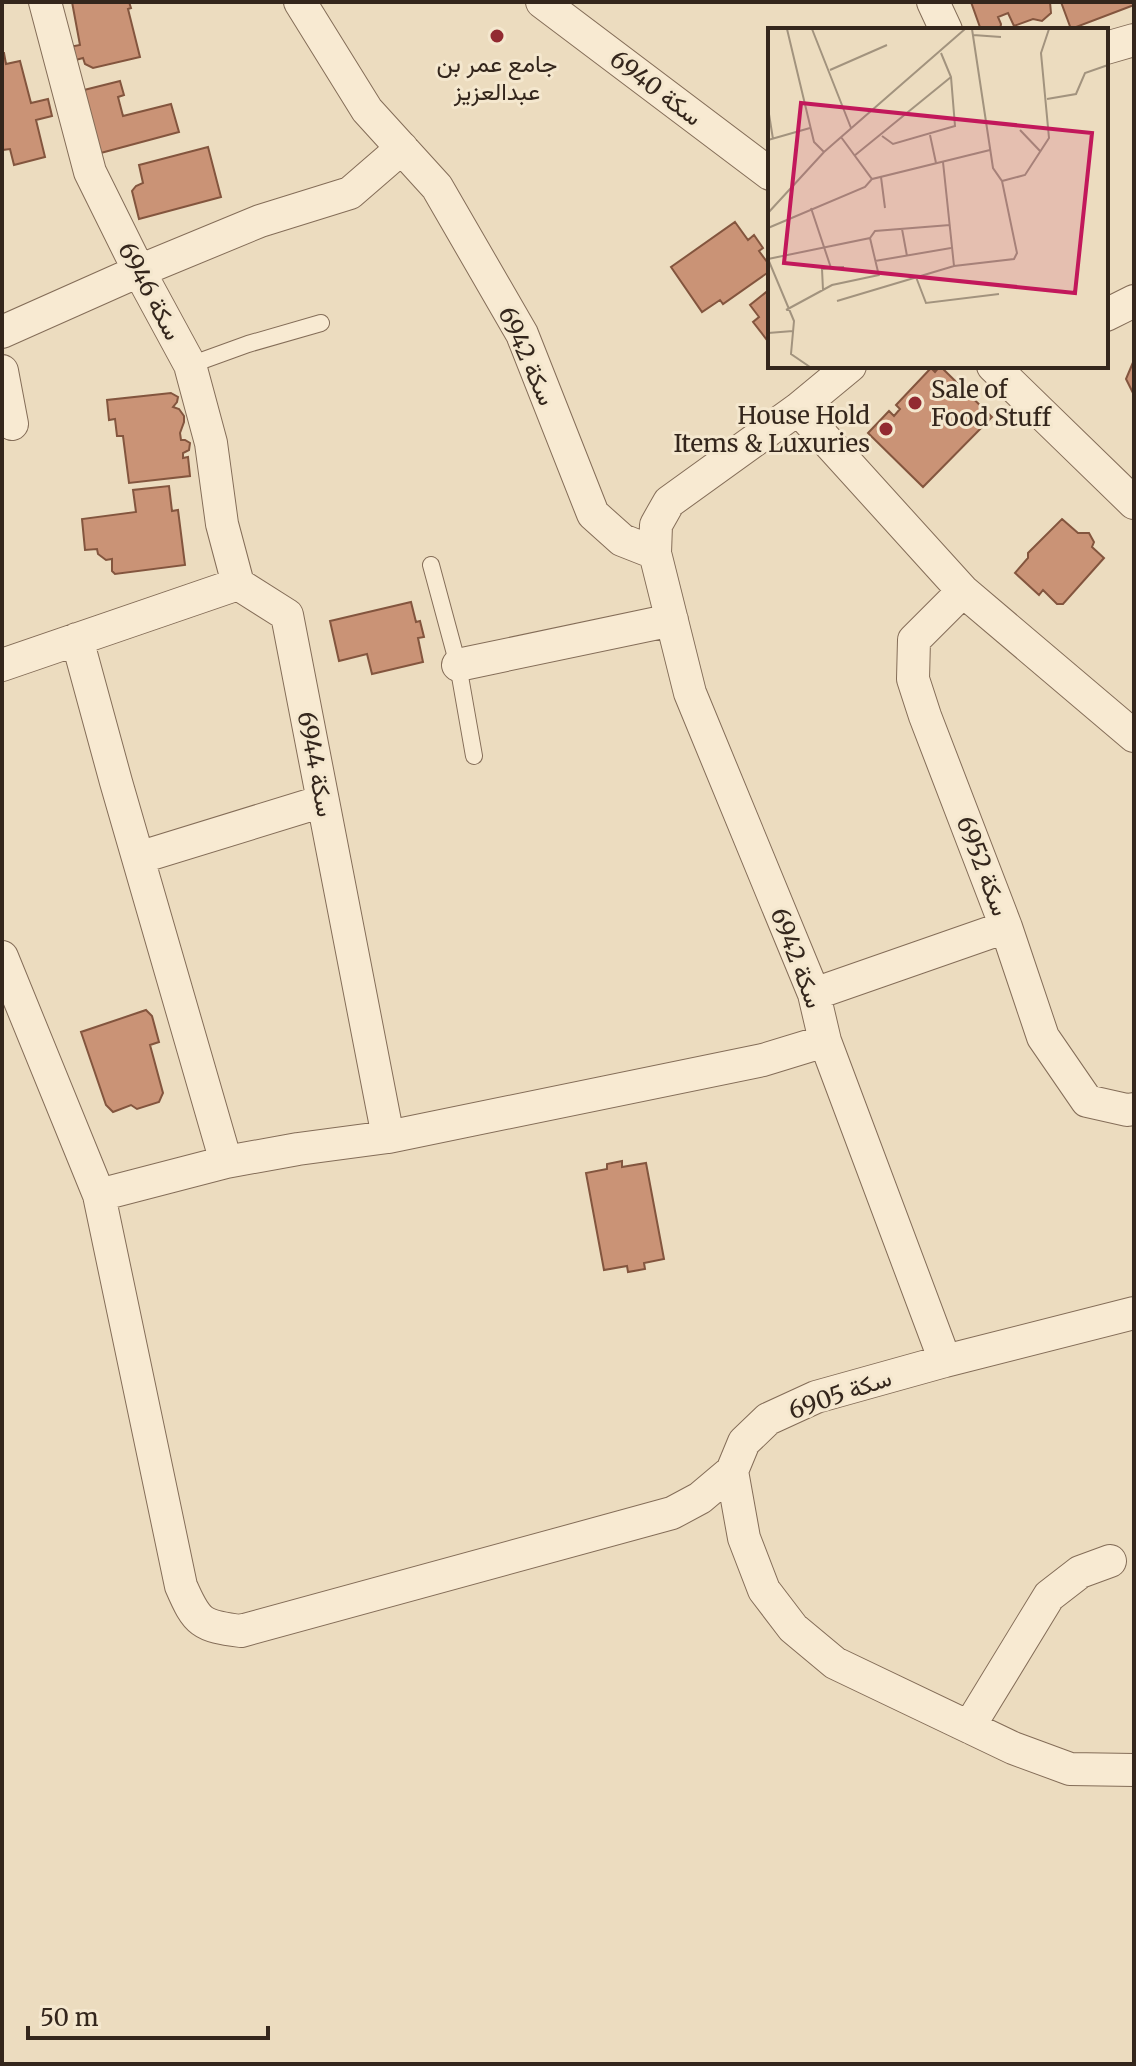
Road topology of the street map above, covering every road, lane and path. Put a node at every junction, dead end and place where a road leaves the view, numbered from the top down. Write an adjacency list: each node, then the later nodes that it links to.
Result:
1 (45, 2): 10 (street, سكة 6946)
2 (300, 2): 8 (street, سكة 6942)
3 (542, 2): 9 (street, سكة 6940)
4 (933, 2): 5 (street)
5 (945, 28)
6 (1134, 40): 7 (street)
7 (1108, 47)
8 (402, 148): 10 (street); 22 (street, سكة 6942)
9 (768, 172)
10 (139, 271): 14 (street); 15 (street, سكة 6946)
11 (1134, 301): 12 (street)
12 (1108, 314)
13 (321, 323): 15 (lane)
14 (2, 332)
15 (190, 365): 24 (street, سكة 6946)
16 (848, 368): 19 (street, سكة 6942)
17 (996, 368): 21 (street)
18 (2, 371): 20 (street)
19 (798, 409): 22 (street, سكة 6942); 25 (street)
20 (12, 424)
21 (1134, 503)
22 (655, 553): 26 (street, سكة 6942)
23 (431, 565): 29 (lane)
24 (238, 584): 27 (street); 32 (street, سكة 6944)
25 (963, 591): 30 (street); 34 (street, سكة 6952)
26 (672, 620): 29 (street); 36 (street, سكة 6942)
27 (77, 639): 28 (street); 33 (street)
28 (2, 665)
29 (458, 665): 31 (lane)
30 (1134, 736)
31 (474, 756)
32 (323, 801): 33 (street); 39 (street, سكة 6944)
33 (138, 858): 40 (street)
34 (1006, 927): 36 (street); 38 (street, سكة 6952)
35 (2, 957): 41 (street)
36 (814, 994): 37 (street, سكة 6942)
37 (825, 1041): 39 (street); 43 (street, سكة 6942)
38 (1134, 1109)
39 (388, 1137): 40 (street)
40 (226, 1162): 41 (street)
41 (99, 1195): 44 (street)
42 (1134, 1313): 43 (street, سكة 6905)
43 (945, 1361): 44 (street, سكة 6905)
44 (732, 1471): 46 (street)
45 (1110, 1561): 46 (street)
46 (969, 1727): 47 (street)
47 (1134, 1770)

